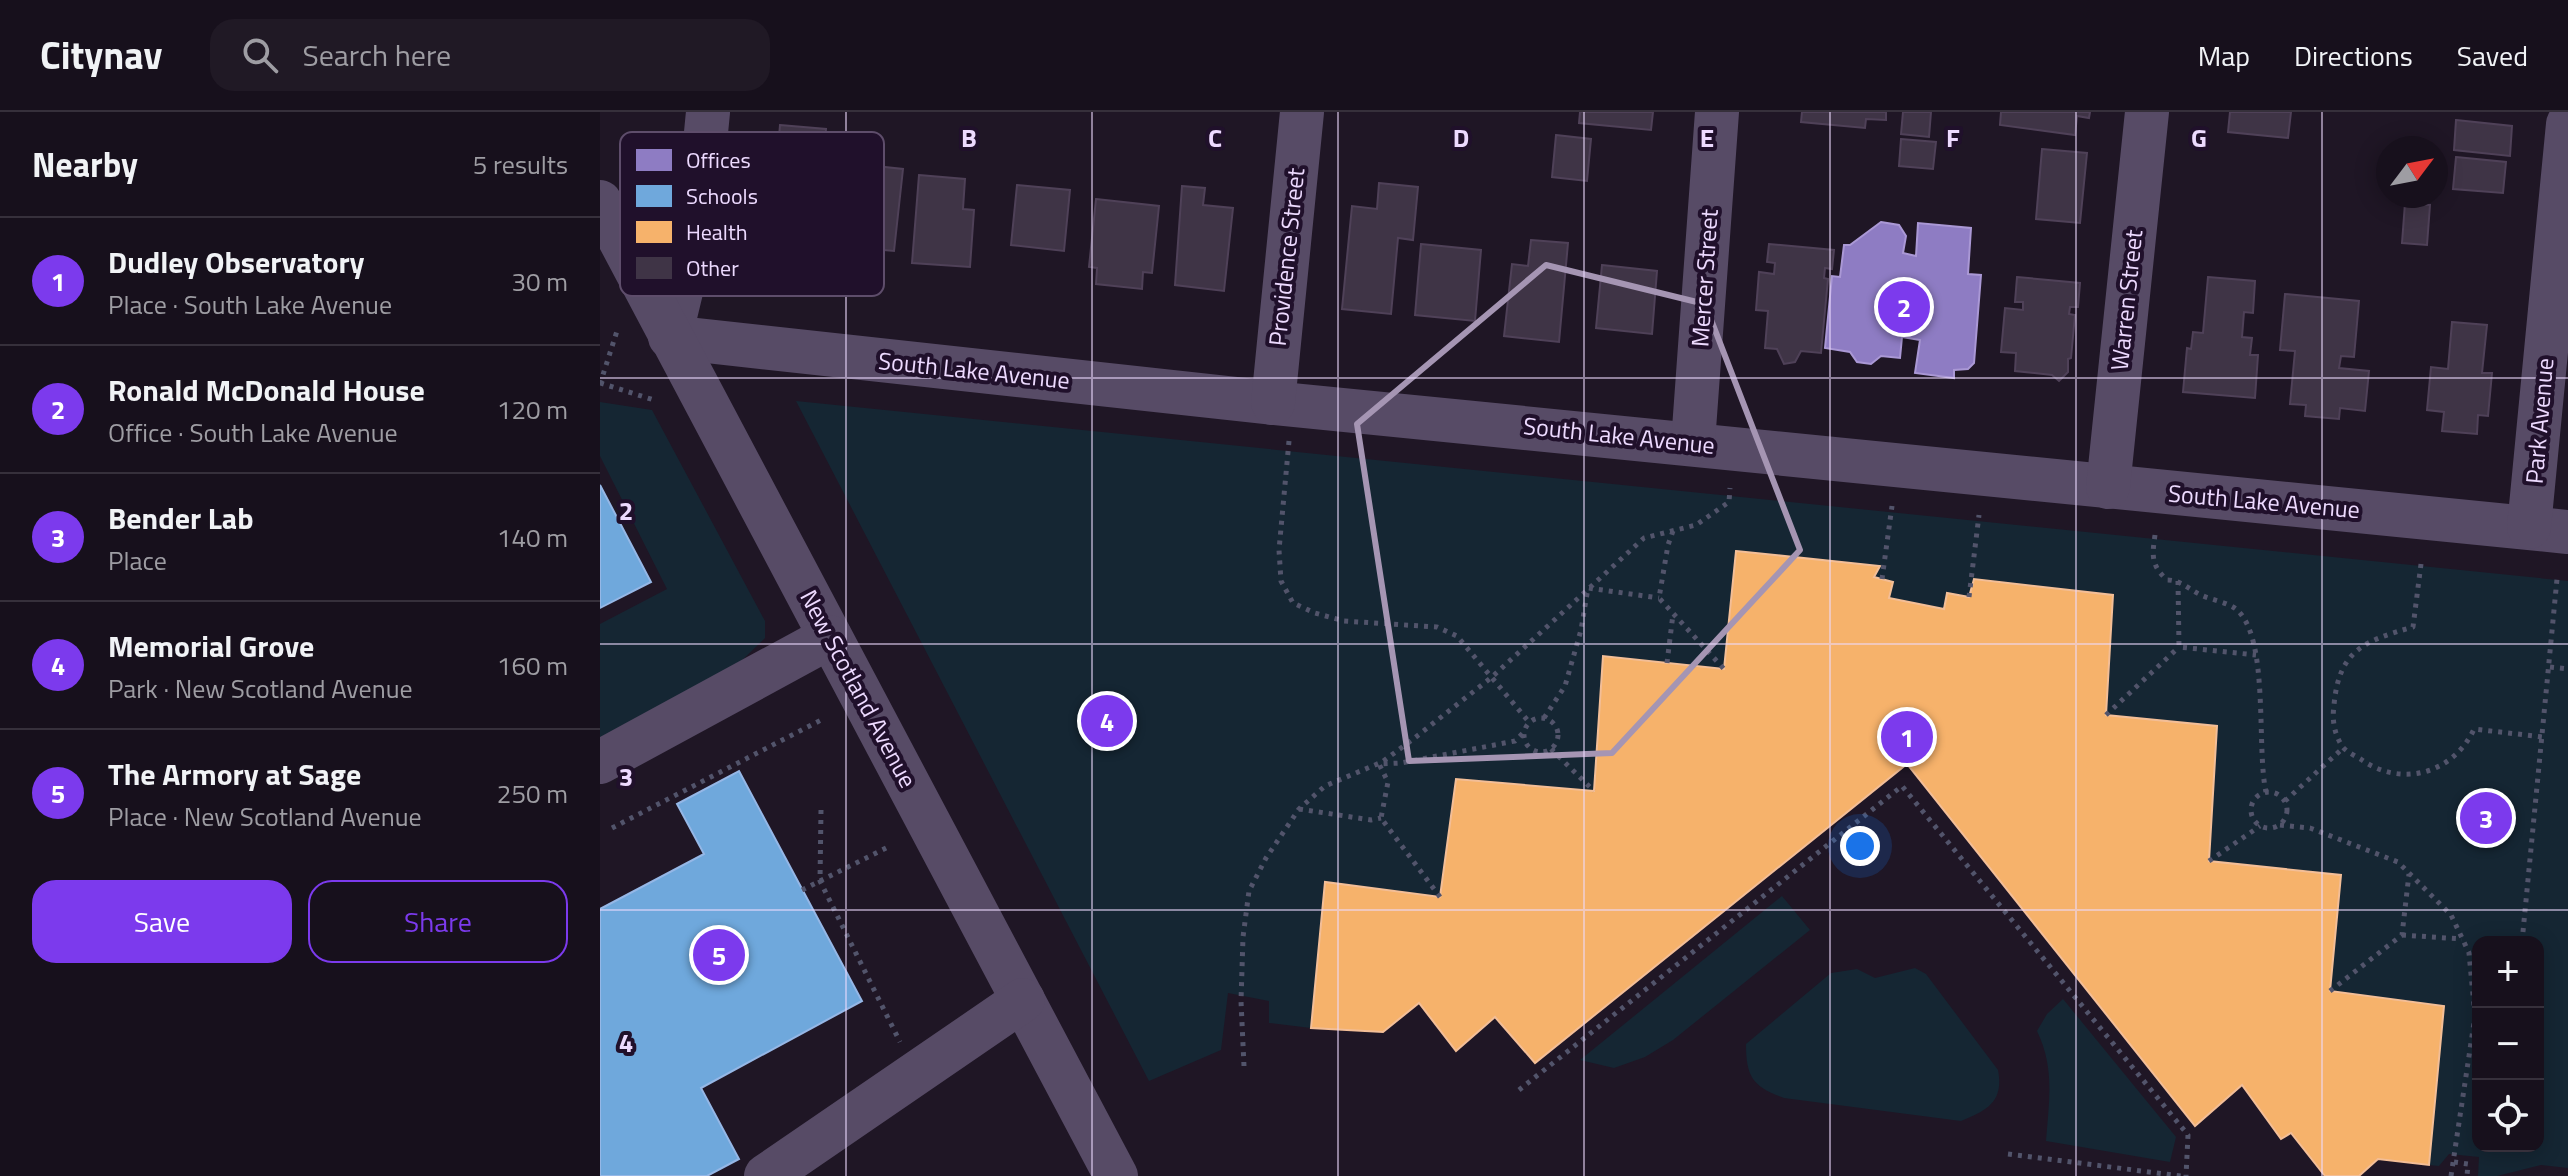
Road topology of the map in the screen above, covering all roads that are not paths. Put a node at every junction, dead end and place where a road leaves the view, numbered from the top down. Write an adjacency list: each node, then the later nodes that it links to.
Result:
1 (708, 112): 6 (street)
2 (1302, 112): 12 (street, Providence Street)
3 (1717, 112): 13 (street, Mercer Street)
4 (2147, 112): 14 (street, Warren Street)
5 (2568, 124): 15 (street, Park Avenue)
6 (706, 132)
7 (600, 202): 8 (street, New Scotland Avenue)
8 (620, 241)
9 (649, 296): 11 (street, New Scotland Avenue)
10 (680, 296): 11 (street)
11 (670, 337): 12 (street, South Lake Avenue); 16 (street, New Scotland Avenue)
12 (1281, 421): 13 (street, South Lake Avenue)
13 (1693, 443): 14 (street, South Lake Avenue)
14 (2108, 487): 15 (street, South Lake Avenue)
15 (2549, 530)
16 (830, 637): 17 (street); 18 (street, New Scotland Avenue)
17 (600, 762)
18 (1023, 1000): 19 (street); 20 (street, New Scotland Avenue)
19 (766, 1176)
20 (1116, 1176)

